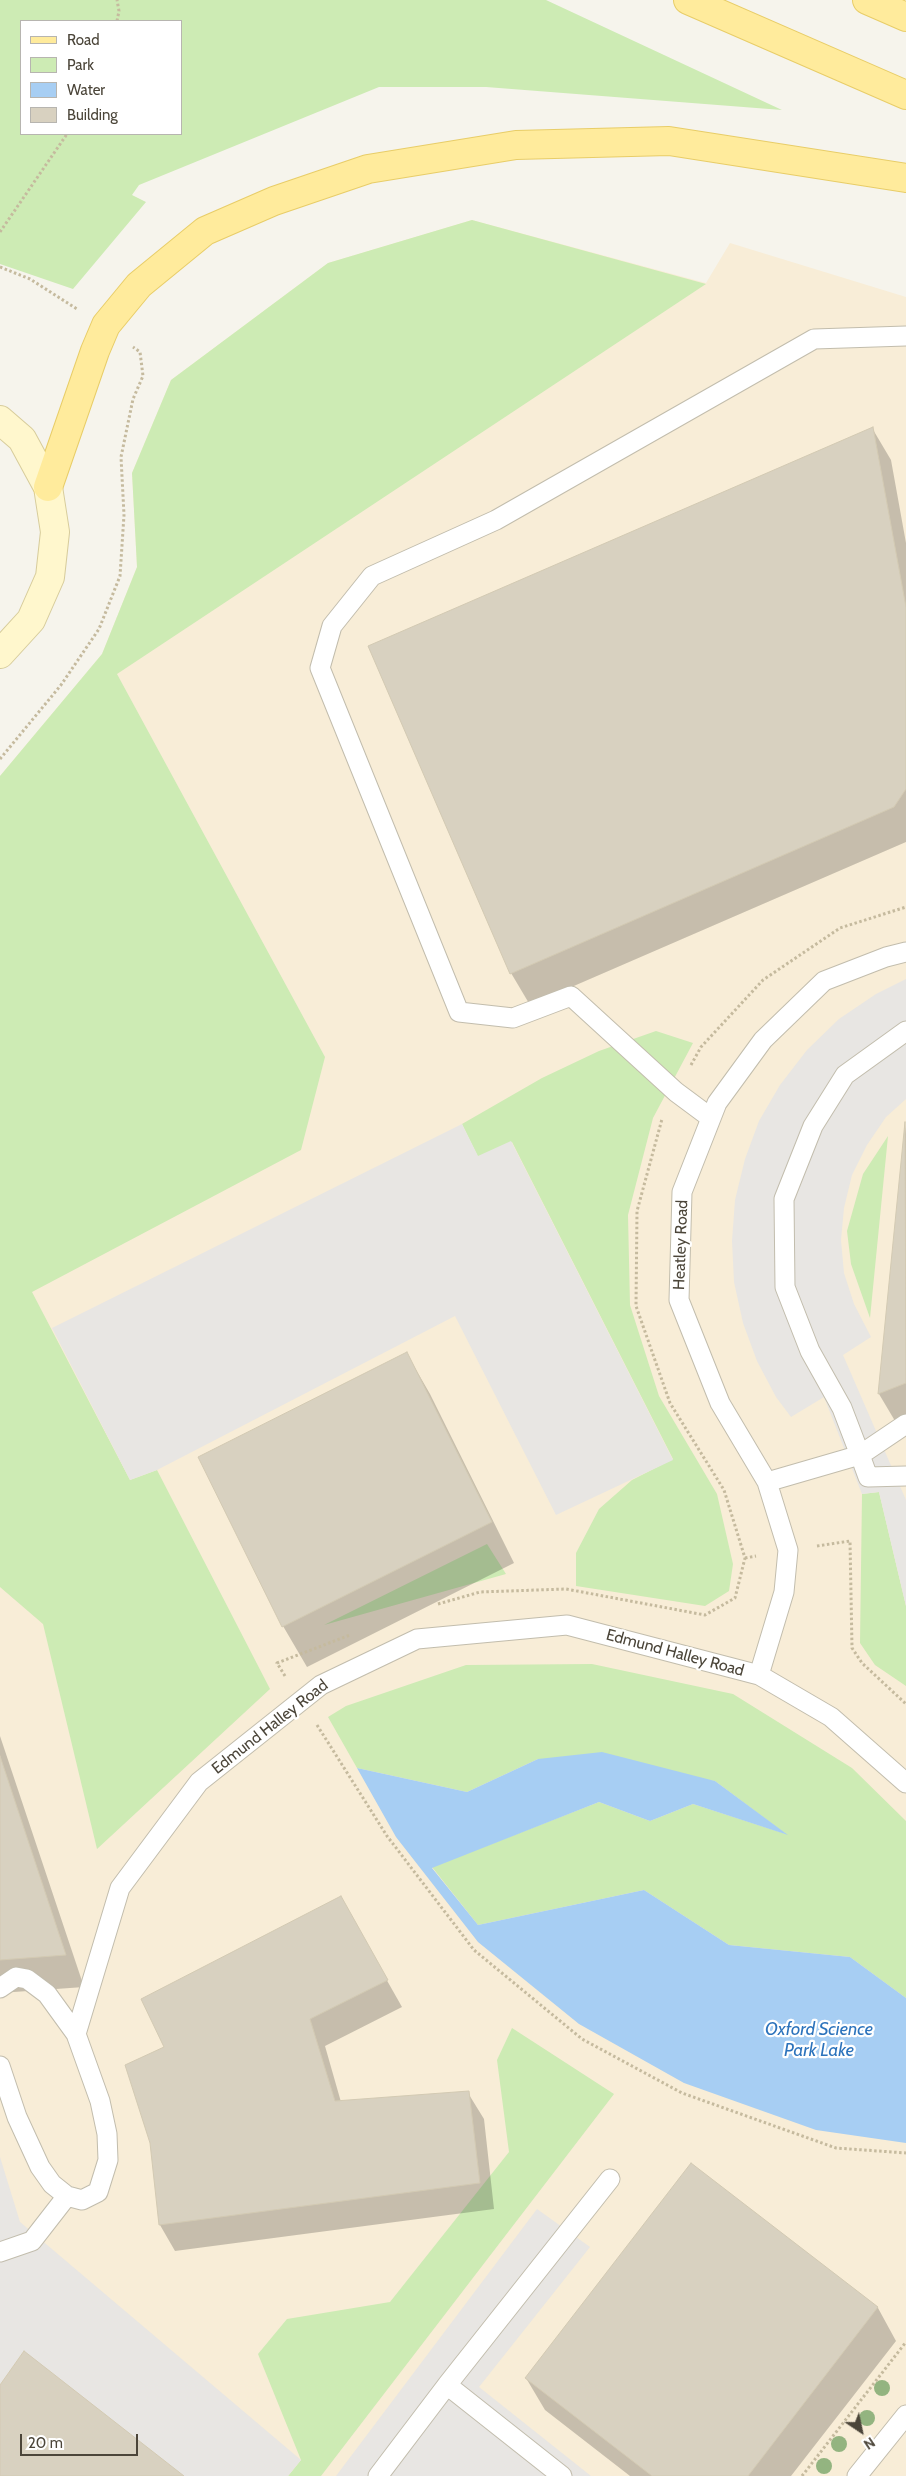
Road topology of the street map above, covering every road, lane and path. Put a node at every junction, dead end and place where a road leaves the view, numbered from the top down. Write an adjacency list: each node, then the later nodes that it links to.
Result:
1 (117, 0): 5 (path)
2 (688, 0): 6 (main road)
3 (867, 0): 4 (main road)
4 (906, 16)
5 (116, 20)
6 (906, 95)
7 (66, 135): 9 (path)
8 (906, 178): 13 (main road)
9 (0, 232)
10 (906, 336): 18 (lane)
11 (143, 376): 15 (path)
12 (0, 420): 13 (street)
13 (48, 487): 14 (street)
14 (0, 654)
15 (0, 759)
16 (906, 952): 18 (lane, Heatley Road)
17 (906, 1031): 20 (lane)
18 (711, 1118): 22 (lane, Heatley Road)
19 (906, 1424): 20 (lane)
20 (860, 1455): 21 (lane); 22 (lane)
21 (906, 1476)
22 (767, 1482): 23 (lane, Heatley Road)
23 (788, 1550): 24 (path); 25 (lane, Heatley Road); 26 (path)
24 (745, 1558)
25 (759, 1675): 28 (lane, Edmund Halley Road); 30 (lane, Edmund Halley Road)
26 (906, 1704)
27 (315, 1722): 32 (path)
28 (906, 1783)
29 (0, 1988): 30 (lane)
30 (76, 2034): 34 (lane)
31 (0, 2066): 34 (lane)
32 (906, 2153)
33 (610, 2179): 37 (lane)
34 (67, 2196): 35 (lane)
35 (0, 2252)
36 (906, 2342): 41 (path)
37 (446, 2385): 39 (lane); 40 (lane)
38 (906, 2415): 42 (lane)
39 (378, 2476)
40 (562, 2476)
41 (802, 2476)
42 (857, 2476)

